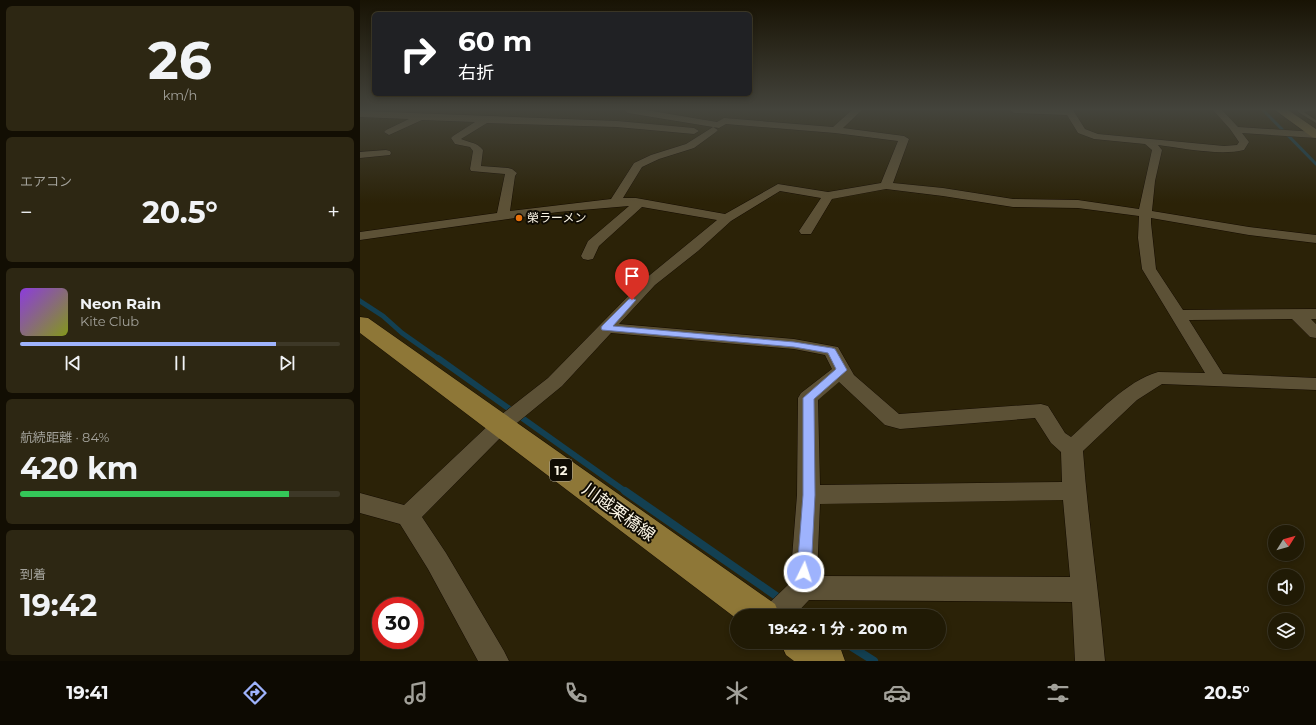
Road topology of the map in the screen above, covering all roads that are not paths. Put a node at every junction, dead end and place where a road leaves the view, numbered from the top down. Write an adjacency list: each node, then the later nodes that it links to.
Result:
1 (457, 141): 13 (street)
2 (697, 141): 10 (street)
3 (903, 141): 8 (street)
4 (1148, 141): 5 (street); 12 (street)
5 (1243, 141)
6 (386, 154): 7 (street)
7 (360, 155)
8 (886, 186): 9 (street); 12 (street)
9 (828, 196): 14 (street); 15 (street)
10 (615, 202): 11 (street); 13 (street)
11 (639, 202): 14 (street); 18 (street)
12 (1144, 213): 17 (street); 21 (street)
13 (503, 215): 16 (street)
14 (727, 218): 23 (street)
15 (806, 231)
16 (360, 236)
17 (1316, 239)
18 (588, 256)
19 (1296, 314): 20 (street); 21 (street); 24 (street)
20 (1316, 314)
21 (1178, 315): 26 (street)
22 (362, 327): 28 (main road, 川越栗橋線 / 12)
23 (606, 328): 25 (street); 28 (street)
24 (1316, 333)
25 (842, 370): 29 (street); 31 (street)
26 (1208, 379): 27 (street); 29 (street)
27 (1316, 384)
28 (500, 426): 33 (street); 36 (main road, 川越栗橋線 / 12)
29 (1072, 449): 30 (street)
30 (1074, 491): 31 (street); 35 (street)
31 (809, 495): 34 (street)
32 (360, 503): 33 (street)
33 (408, 516): 39 (street)
34 (803, 588): 35 (street); 37 (street)
35 (1084, 590): 41 (street)
36 (752, 609)
37 (782, 609)
38 (809, 649): 40 (main road)
39 (494, 661)
40 (826, 661)
41 (1090, 661)

